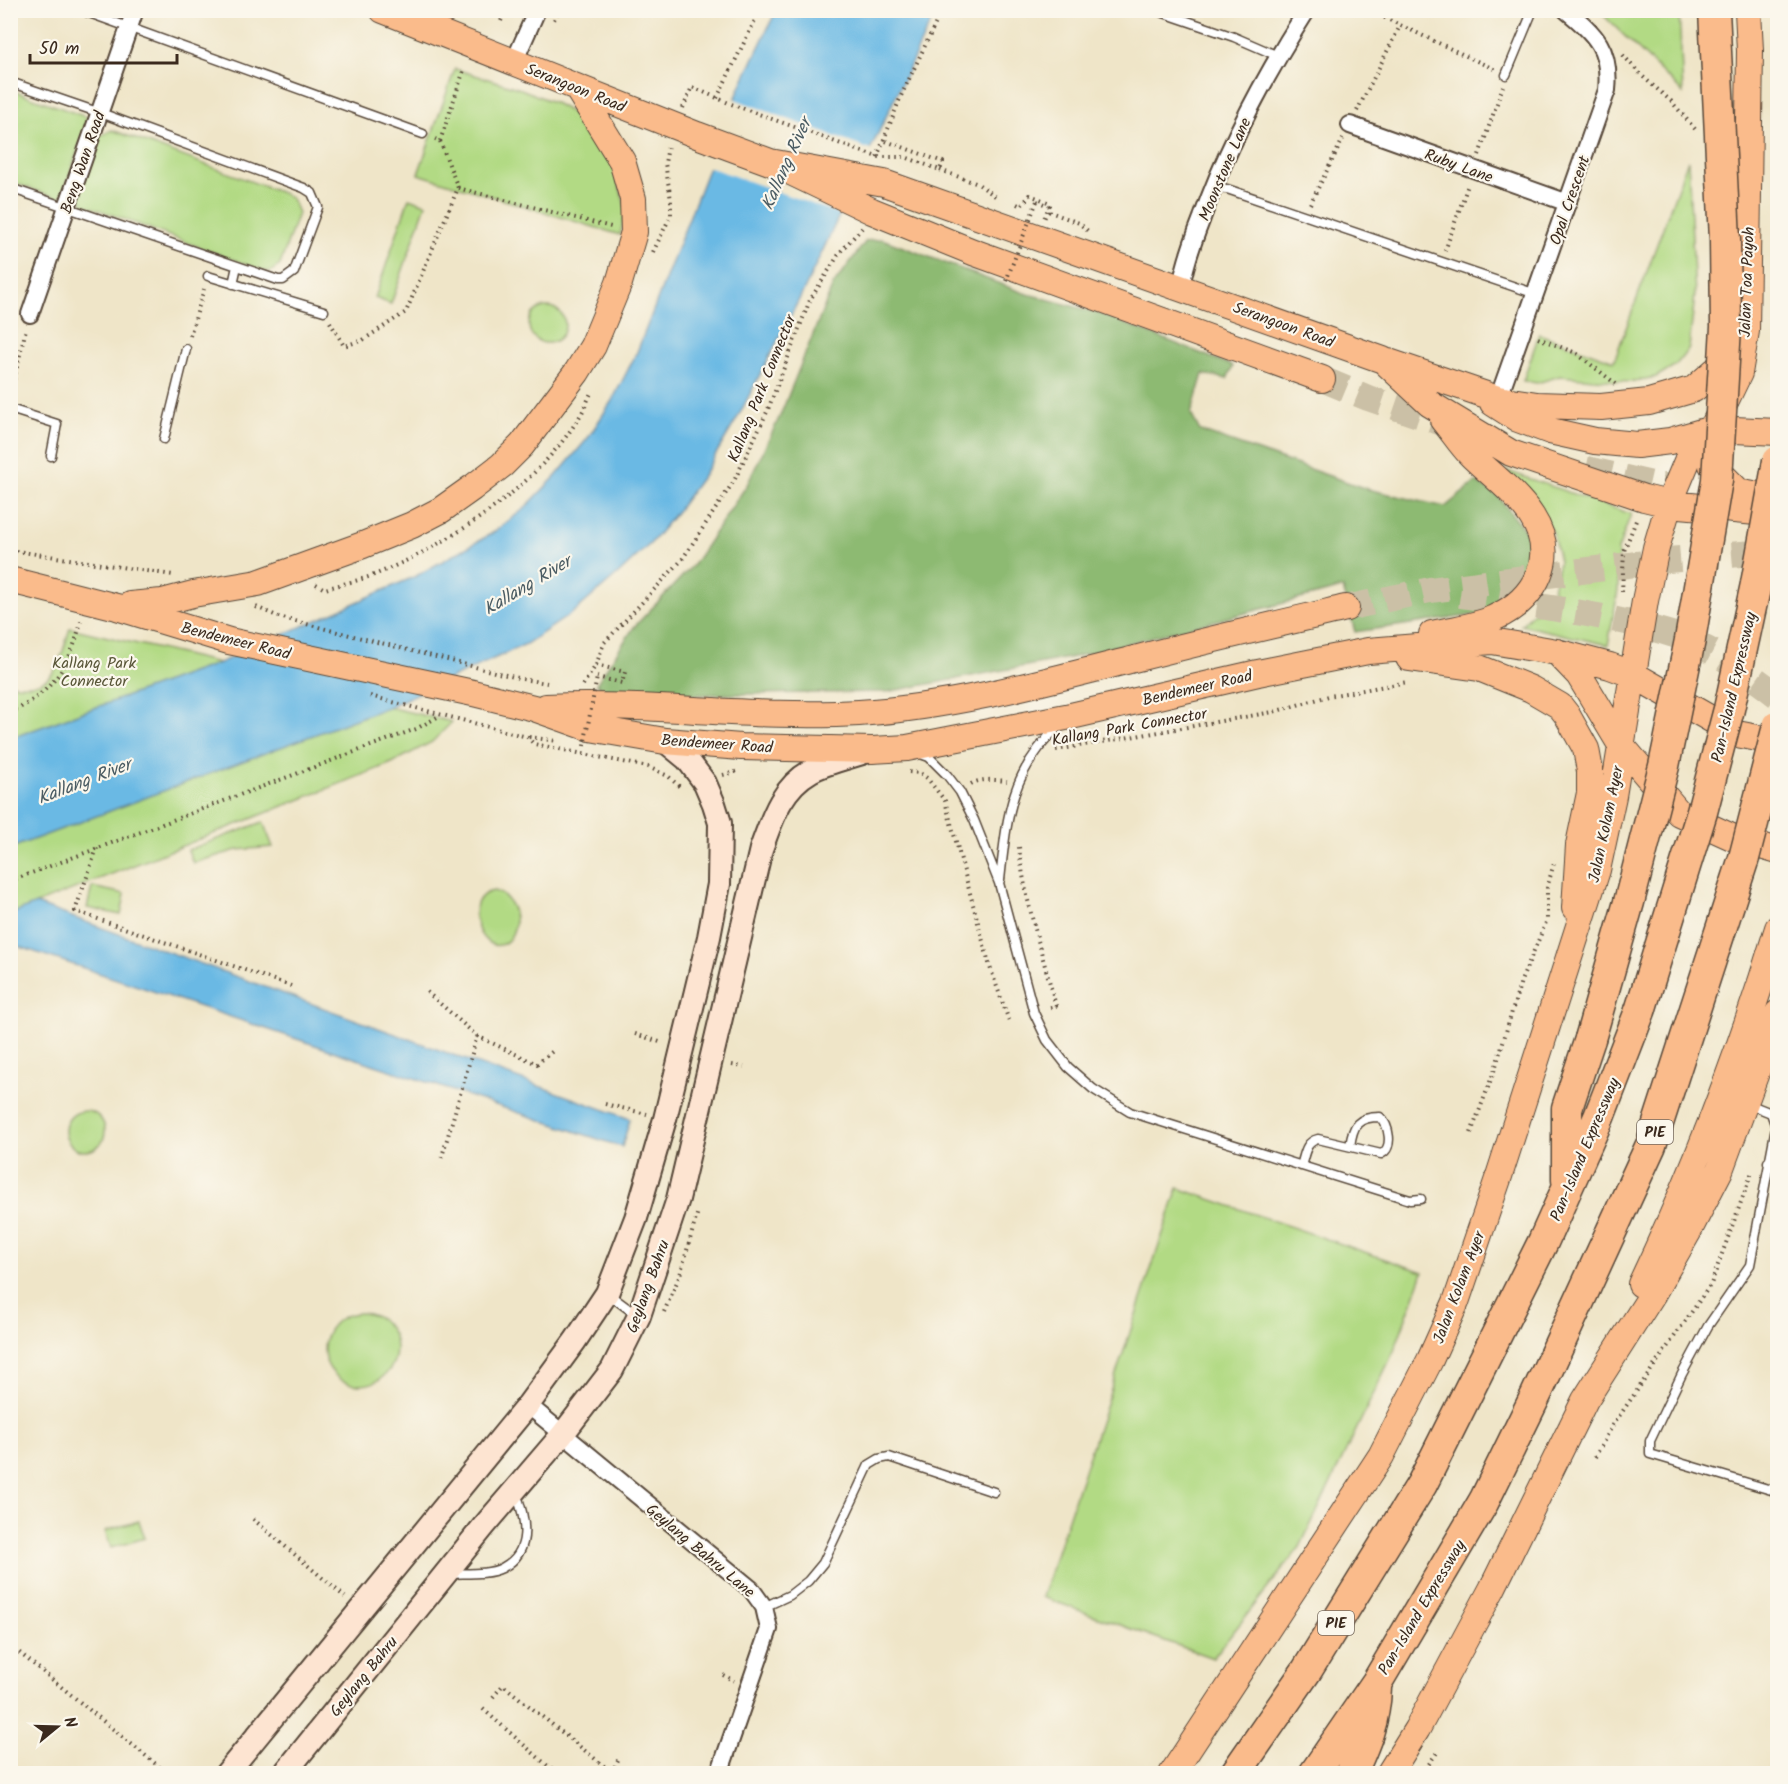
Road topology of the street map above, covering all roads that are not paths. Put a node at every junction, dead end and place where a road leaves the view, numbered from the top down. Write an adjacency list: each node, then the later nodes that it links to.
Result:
1 (81, 10): 11 (lane)
2 (135, 10): 11 (street, Beng Wan Road)
3 (382, 10): 13 (main road, Serangoon Road)
4 (537, 10): 13 (street)
5 (1155, 10): 12 (lane)
6 (1307, 10): 12 (street, Moonstone Lane)
7 (1533, 10): 14 (lane)
8 (1566, 10): 23 (street, Opal Crescent)
9 (1714, 10): 70 (highway, bridge)
10 (1748, 10): 32 (main road, Jalan Toa Payoh)
11 (129, 27): 17 (street, Beng Wan Road); 19 (lane)
12 (1278, 56): 22 (street, Moonstone Lane)
13 (514, 62): 16 (main road, Serangoon Road)
14 (1506, 75)
15 (10, 82): 17 (lane)
16 (577, 87): 20 (main road, Serangoon Road); 48 (main road)
17 (99, 112): 24 (street, Beng Wan Road); 25 (lane)
18 (1350, 125): 23 (street, Ruby Lane)
19 (423, 134)
20 (770, 162): 28 (main road, Serangoon Road); 35 (main road, Serangoon Road)
21 (10, 188): 24 (lane)
22 (1212, 188): 28 (street, Moonstone Lane); 29 (lane)
23 (1568, 202): 29 (street, Opal Crescent)
24 (66, 207): 25 (lane); 31 (street, Beng Wan Road)
25 (237, 266): 27 (lane)
26 (208, 276): 27 (lane)
27 (233, 284): 30 (lane)
28 (1180, 287): 34 (main road, Serangoon Road)
29 (1536, 294): 36 (street, Opal Crescent)
30 (324, 311)
31 (30, 314)
32 (1746, 331): 36 (main road); 39 (main road, Jalan Toa Payoh)
33 (186, 349): 41 (lane)
34 (1383, 360): 36 (main road); 37 (main road, Serangoon Road)
35 (1322, 379)
36 (1487, 395): 39 (main road)
37 (1430, 404): 45 (main road, Serangoon Road); 50 (main road)
38 (10, 409): 42 (lane)
39 (1712, 429): 40 (main road); 44 (main road); 45 (main road, Jalan Toa Payoh)
40 (1778, 432)
41 (164, 439)
42 (51, 456)
43 (1778, 461): 70 (highway, Pan-Island Expressway / PIE, bridge)
44 (1778, 499)
45 (1669, 504): 46 (main road, Serangoon Road); 52 (main road, Jalan Toa Payoh)
46 (1778, 514)
47 (10, 580): 48 (main road, Bendemeer Road)
48 (117, 607): 53 (main road, Bendemeer Road)
49 (1346, 608): 53 (main road, Bendemeer Road)
50 (1368, 651): 51 (main road, Bendemeer Road); 54 (main road, Bendemeer Road); 64 (main road)
51 (1557, 652): 52 (main road, Bendemeer Road); 58 (main road)
52 (1634, 675): 57 (main road, Bendemeer Road); 58 (main road, Jalan Kolam Ayer)
53 (534, 708): 56 (main road, Bendemeer Road)
54 (1071, 716): 60 (main road, Bendemeer Road); 62 (lane)
55 (1778, 726): 82 (highway, Pan-Island Expressway / PIE, bridge)
56 (665, 741): 59 (main road, Bendemeer Road); 72 (main road, Geylang Bahru)
57 (1778, 742)
58 (1621, 746): 61 (main road); 64 (main road, Jalan Kolam Ayer)
59 (872, 750): 60 (main road, Bendemeer Road); 73 (main road, Geylang Bahru)
60 (904, 760): 62 (lane)
61 (1778, 852)
62 (999, 883): 69 (lane)
63 (1778, 928): 74 (main road)
64 (1570, 957): 86 (main road, Jalan Kolam Ayer)
65 (1778, 1014): 66 (main road)
66 (1746, 1103): 68 (lane); 74 (main road)
67 (1350, 1146): 67 (lane); 69 (lane)
68 (1773, 1163): 79 (lane)
69 (1301, 1166): 71 (lane)
70 (1566, 1192): 87 (highway, Pan-Island Expressway / PIE)
71 (1421, 1198)
72 (607, 1293): 73 (lane); 75 (main road, Geylang Bahru)
73 (639, 1316): 76 (main road, Geylang Bahru)
74 (1585, 1400): 90 (main road)
75 (528, 1405): 76 (street, Geylang Bahru Lane); 83 (main road, Geylang Bahru)
76 (562, 1435): 77 (main road, Geylang Bahru); 81 (street, Geylang Bahru Lane)
77 (515, 1490): 80 (main road, Geylang Bahru); 80 (lane)
78 (994, 1492): 81 (lane)
79 (1778, 1492)
80 (446, 1574): 84 (main road, Geylang Bahru)
81 (764, 1607): 85 (street, Geylang Bahru Lane)
82 (1377, 1682): 88 (highway, Pan-Island Expressway / PIE); 89 (highway)
83 (226, 1773)
84 (284, 1773)
85 (719, 1773)
86 (1172, 1773)
87 (1235, 1773)
88 (1314, 1773)
89 (1351, 1773)
90 (1389, 1773)

